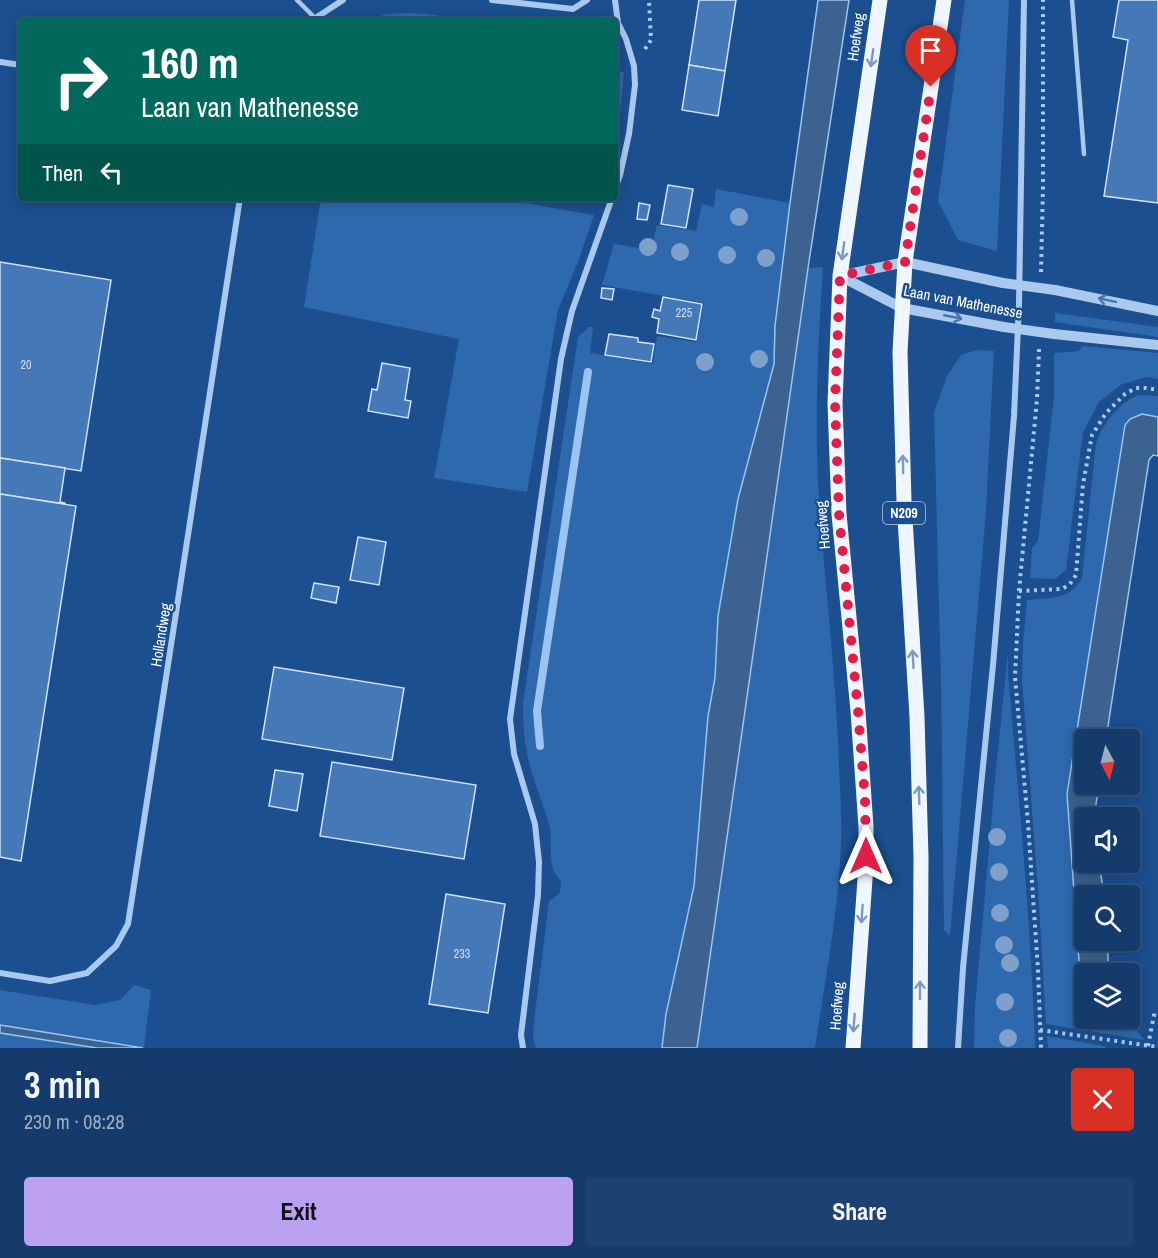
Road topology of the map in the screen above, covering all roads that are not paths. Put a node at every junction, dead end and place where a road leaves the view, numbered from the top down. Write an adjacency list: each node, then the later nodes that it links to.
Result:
1 (297, 0): 10 (lane)
2 (343, 0): 11 (street)
3 (492, 0): 4 (street)
4 (587, 0)
5 (615, 0): 12 (street)
6 (880, 0): 21 (main road, Hoefweg, one-way to 21)
7 (944, 0): 20 (main road, N209)
8 (1024, 0): 29 (street)
9 (1072, 0): 16 (lane)
10 (312, 18)
11 (315, 18)
12 (617, 18)
13 (618, 23): 17 (street)
14 (0, 62): 15 (street)
15 (18, 65)
16 (1084, 154)
17 (618, 181)
18 (240, 201): 25 (street, Hollandweg)
19 (611, 201): 26 (street)
20 (905, 262): 21 (street, Laan van Mathenesse); 22 (main road, N209); 23 (street, Laan van Mathenesse, one-way to 20, bridge)
21 (840, 276): 22 (street, Laan van Mathenesse); 27 (main road, Hoefweg, one-way to 27)
22 (902, 308): 24 (street, Laan van Mathenesse, one-way to 24, bridge); 28 (main road, N209, one-way to 22)
23 (1158, 311)
24 (1158, 345)
25 (0, 973)
26 (523, 1048)
27 (852, 1048)
28 (920, 1048)
29 (958, 1048)

